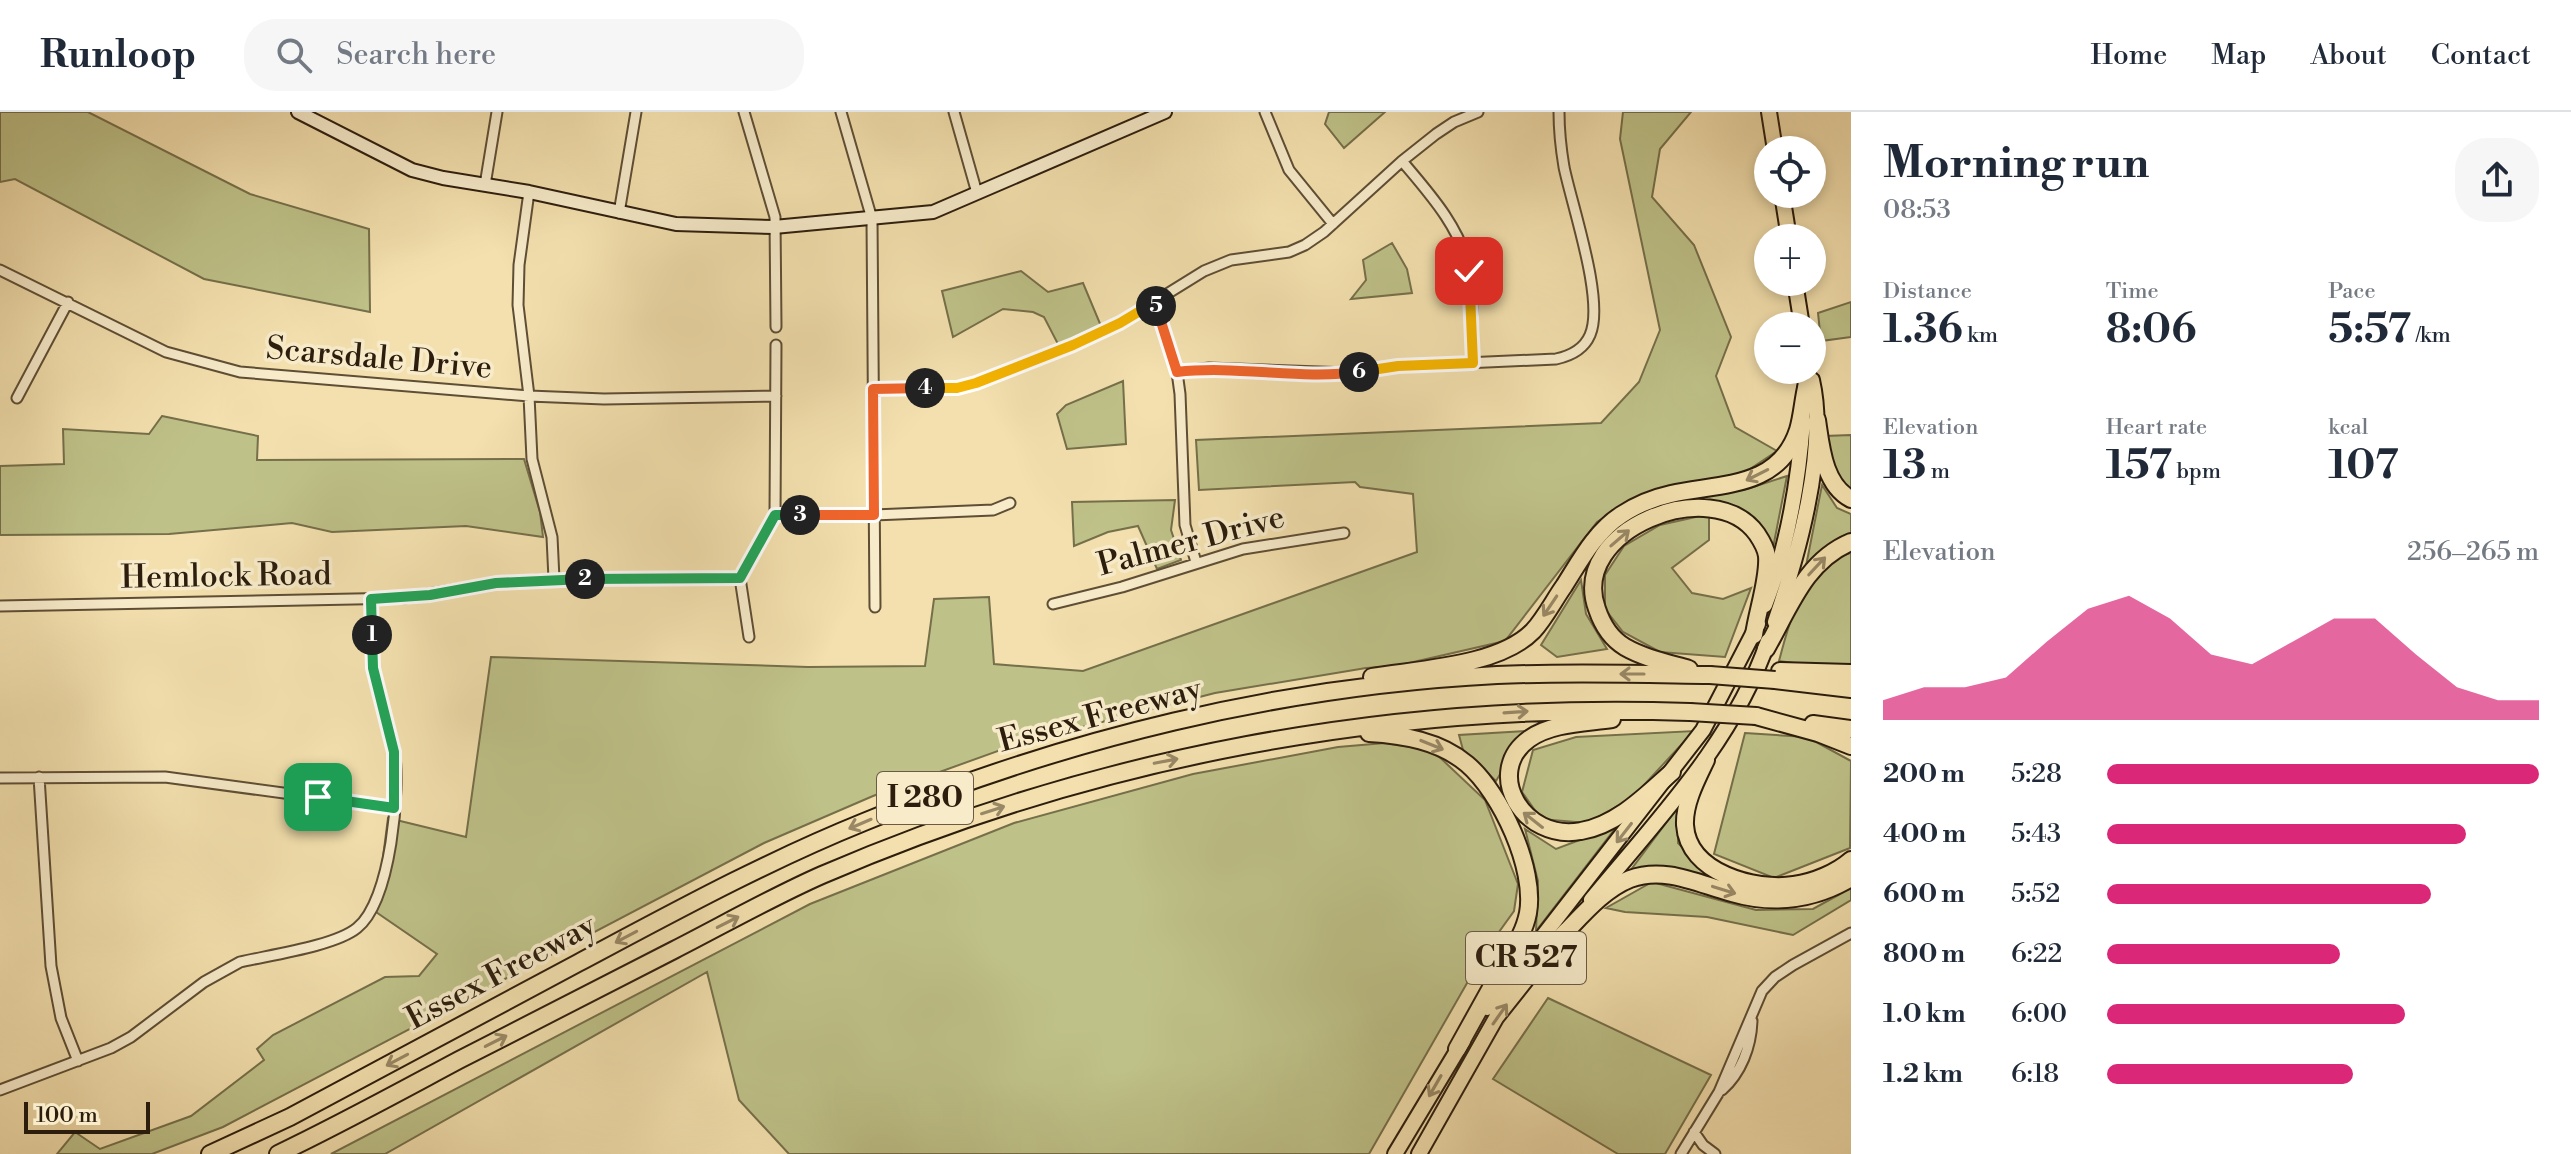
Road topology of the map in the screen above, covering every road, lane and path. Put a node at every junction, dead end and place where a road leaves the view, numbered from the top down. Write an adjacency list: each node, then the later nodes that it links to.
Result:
1 (298, 112): 14 (street)
2 (497, 112): 14 (street)
3 (636, 112): 17 (street)
4 (744, 112): 20 (street)
5 (841, 112): 18 (street)
6 (954, 112): 16 (street)
7 (1165, 112): 16 (street)
8 (1265, 112): 19 (street)
9 (1478, 112): 13 (street)
10 (1559, 112): 26 (street)
11 (1769, 112): 12 (main road)
12 (1773, 136)
13 (1402, 161): 19 (street); 26 (street)
14 (485, 185): 15 (street)
15 (529, 192): 17 (street); 32 (street)
16 (977, 193): 18 (street)
17 (619, 213): 20 (street)
18 (872, 219): 20 (street); 31 (street)
19 (1333, 224): 23 (street)
20 (774, 227): 24 (street)
21 (0, 270): 22 (street, Scarsdale Drive)
22 (68, 302): 32 (street, Scarsdale Drive); 34 (street)
23 (1155, 302): 27 (street); 31 (street)
24 (776, 327)
25 (776, 345): 33 (street)
26 (1473, 363): 27 (street)
27 (1177, 372): 42 (street)
28 (1806, 384): 30 (main road, CR 527)
29 (1811, 384): 35 (main road, CR 527)
30 (1806, 388): 49 (main road, CR 527); 56 (highway, one-way to 56)
31 (873, 389): 39 (street)
32 (529, 396): 33 (street, Scarsdale Drive); 44 (street)
33 (776, 396): 38 (street)
34 (17, 398)
35 (1817, 420): 36 (highway); 51 (main road, CR 527)
36 (1851, 499)
37 (1010, 503): 39 (street)
38 (775, 515): 39 (street); 43 (street)
39 (874, 515): 48 (street)
40 (1344, 533): 42 (street, Palmer Drive)
41 (1851, 542): 51 (highway, one-way to 41)
42 (1196, 562): 46 (street, Palmer Drive)
43 (740, 578): 44 (street, Hemlock Road); 50 (street)
44 (554, 579): 45 (street, Hemlock Road)
45 (371, 599): 47 (street, Hemlock Road); 66 (street)
46 (1053, 604)
47 (0, 606)
48 (875, 607)
49 (1754, 635): 53 (highway, one-way to 49); 63 (main road, CR 527)
50 (749, 637)
51 (1766, 649): 62 (main road, CR 527)
52 (1851, 673): 54 (highway)
53 (1710, 675): 54 (highway, Essex Freeway / I 280, bridge); 56 (highway, Essex Freeway / I 280, one-way to 56)
54 (1778, 676): 55 (highway, Essex Freeway / I 280)
55 (1851, 689)
56 (1234, 709): 75 (highway, Essex Freeway / I 280, one-way to 75)
57 (1665, 711): 58 (highway, Essex Freeway / I 280, bridge); 60 (highway, Essex Freeway / I 280, one-way to 57); 63 (highway, one-way to 57)
58 (1756, 716): 59 (highway, Essex Freeway / I 280); 61 (highway)
59 (1851, 729)
60 (1272, 740): 71 (highway, one-way to 71); 76 (highway, Essex Freeway / I 280, one-way to 60)
61 (1851, 746)
62 (1706, 760): 67 (highway); 70 (main road, CR 527)
63 (1672, 772): 71 (main road, CR 527, one-way to 71)
64 (39, 777): 65 (street); 66 (street); 72 (street)
65 (0, 778)
66 (394, 808): 72 (street)
67 (1851, 860)
68 (1851, 878): 70 (highway, one-way to 68)
69 (1851, 933): 74 (street)
70 (1559, 939): 78 (main road, CR 527, one-way to 70)
71 (1457, 1049): 77 (main road, CR 527, one-way to 77)
72 (78, 1061): 73 (street)
73 (0, 1090)
74 (1694, 1132): 79 (street); 80 (street)
75 (210, 1154)
76 (278, 1154)
77 (1395, 1154)
78 (1419, 1154)
79 (1681, 1154)
80 (1715, 1154)

